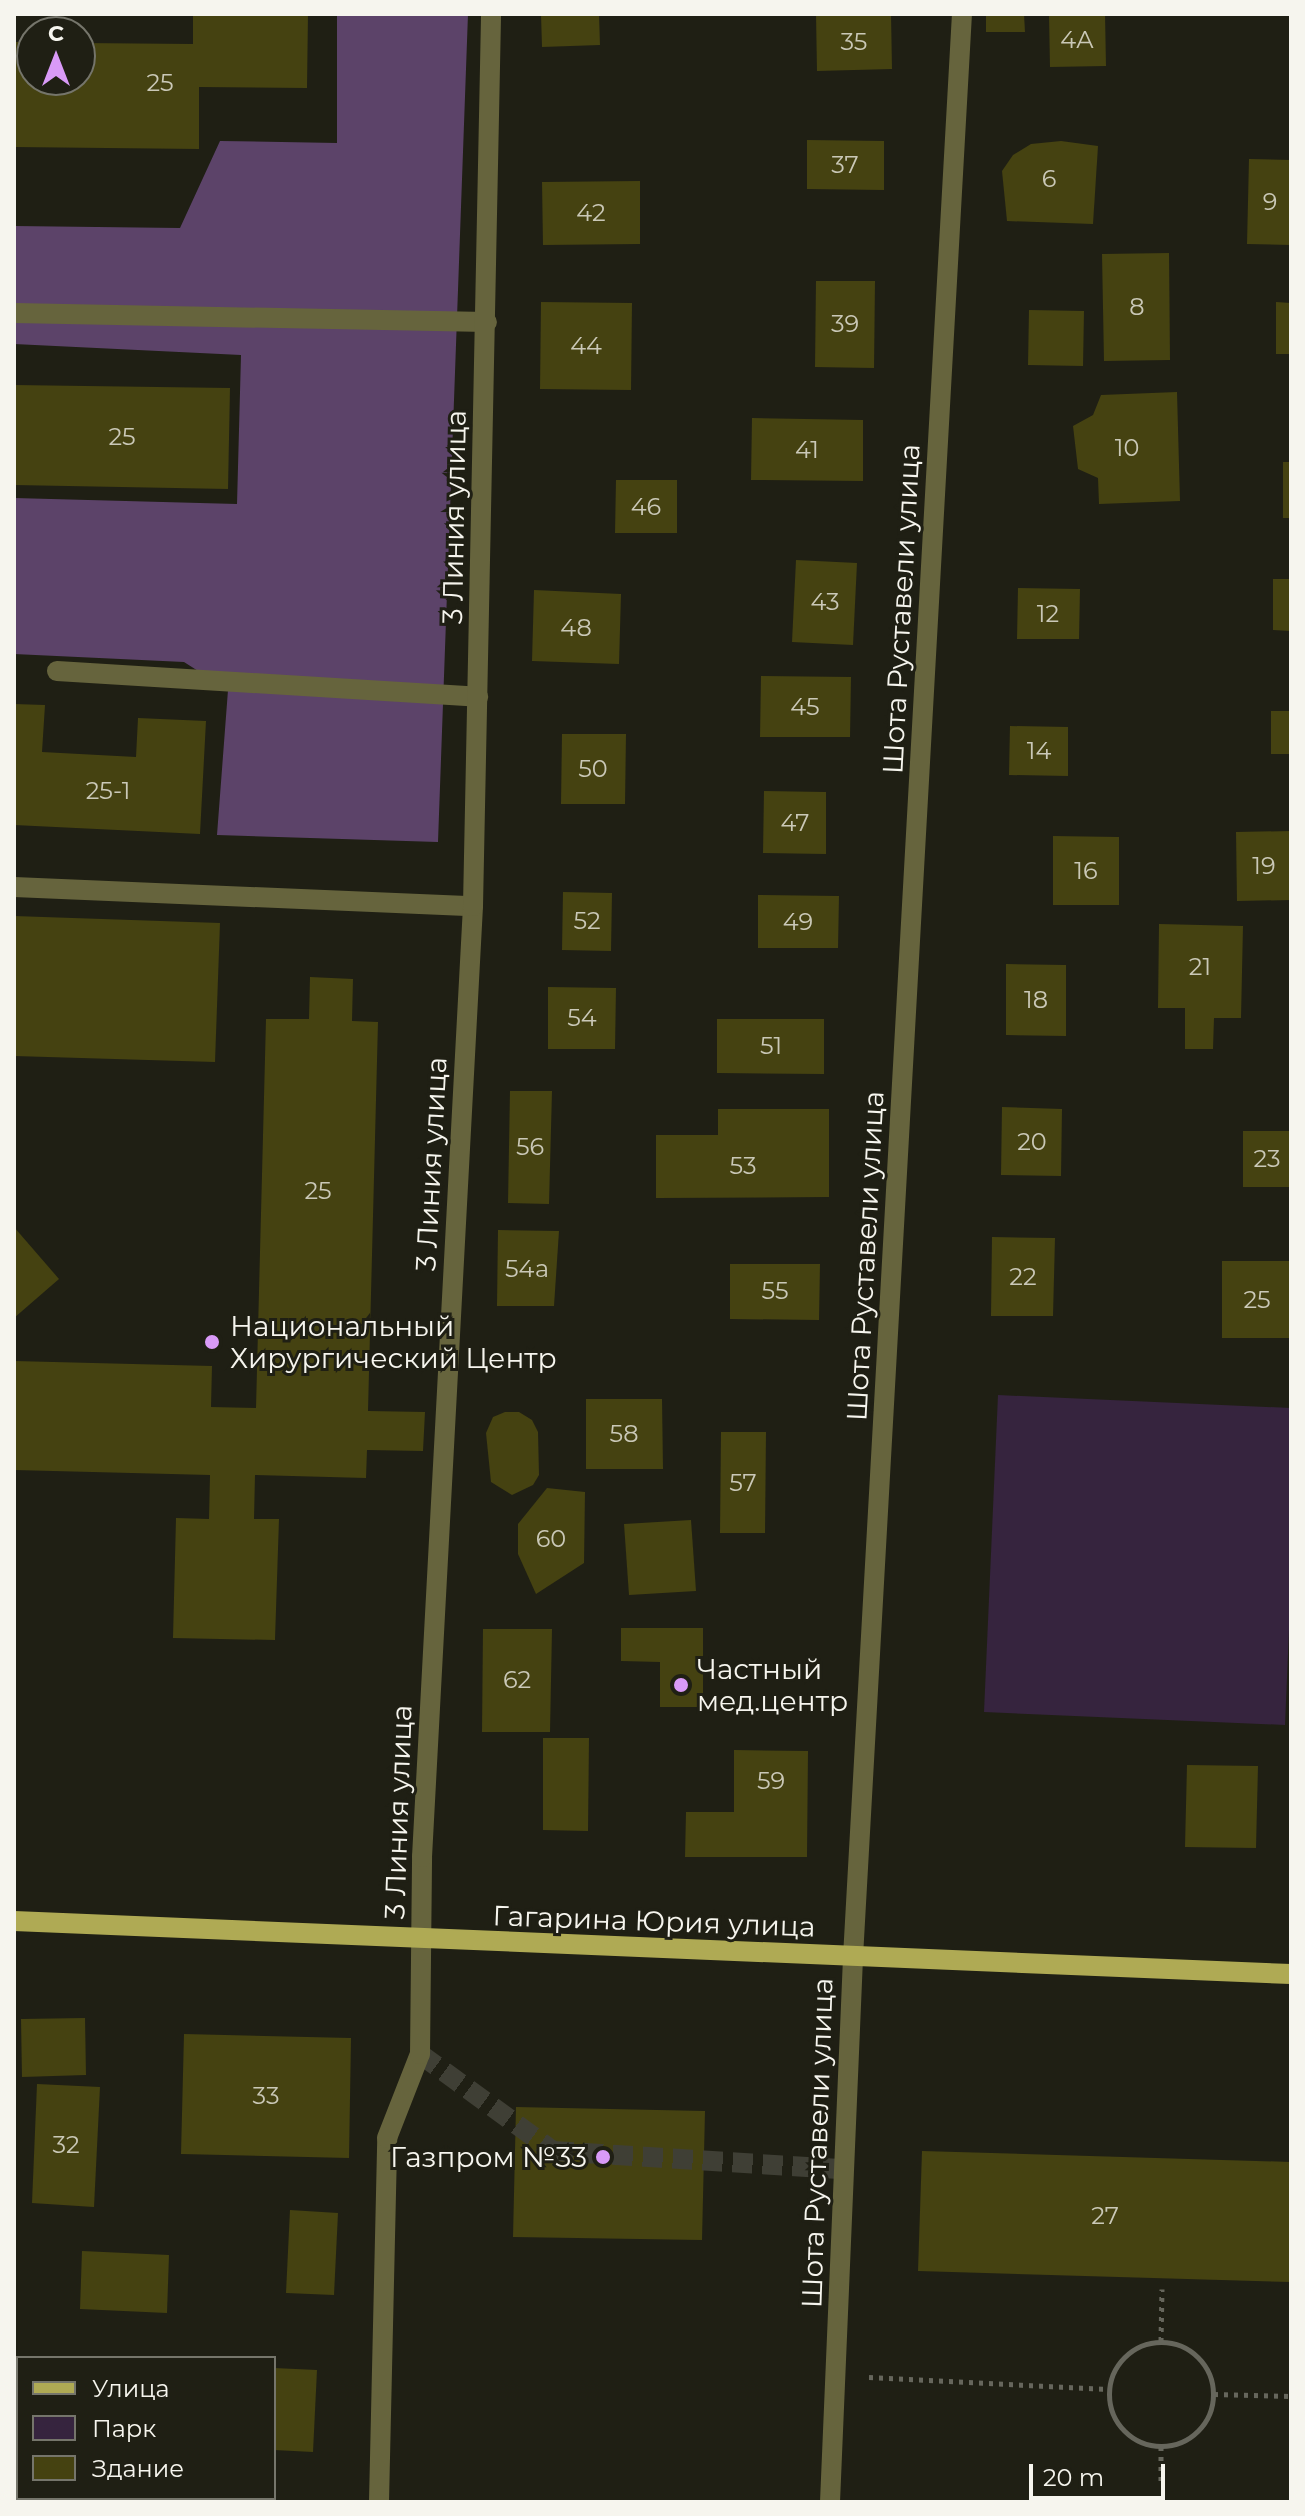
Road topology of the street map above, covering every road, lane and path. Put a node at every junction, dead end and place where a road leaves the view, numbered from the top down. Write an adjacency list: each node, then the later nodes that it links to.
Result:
1 (491, 14): 4 (street, 3 Линия улица)
2 (962, 14): 11 (street, Шота Руставели улица)
3 (14, 313): 4 (street)
4 (487, 322): 6 (street, 3 Линия улица)
5 (57, 671): 6 (street)
6 (478, 697): 8 (street, 3 Линия улица)
7 (14, 887): 8 (street)
8 (473, 906): 10 (street, 3 Линия улица)
9 (14, 1921): 10 (main road, Гагарина Юрия улица)
10 (422, 1940): 11 (main road, Гагарина Юрия улица); 21 (street, 3 Линия улица)
11 (853, 1957): 12 (main road, Гагарина Юрия улица); 15 (street, Шота Руставели улица)
12 (1291, 1974)
13 (1162, 2289): 14 (path)
14 (1161, 2341): 16 (path); 17 (path)
15 (835, 2375): 16 (path); 22 (street, Шота Руставели улица)
16 (1108, 2389): 19 (path)
17 (1214, 2394): 18 (path); 19 (path)
18 (1291, 2396)
19 (1161, 2447): 20 (path)
20 (1161, 2484)
21 (379, 2502)
22 (830, 2502)

